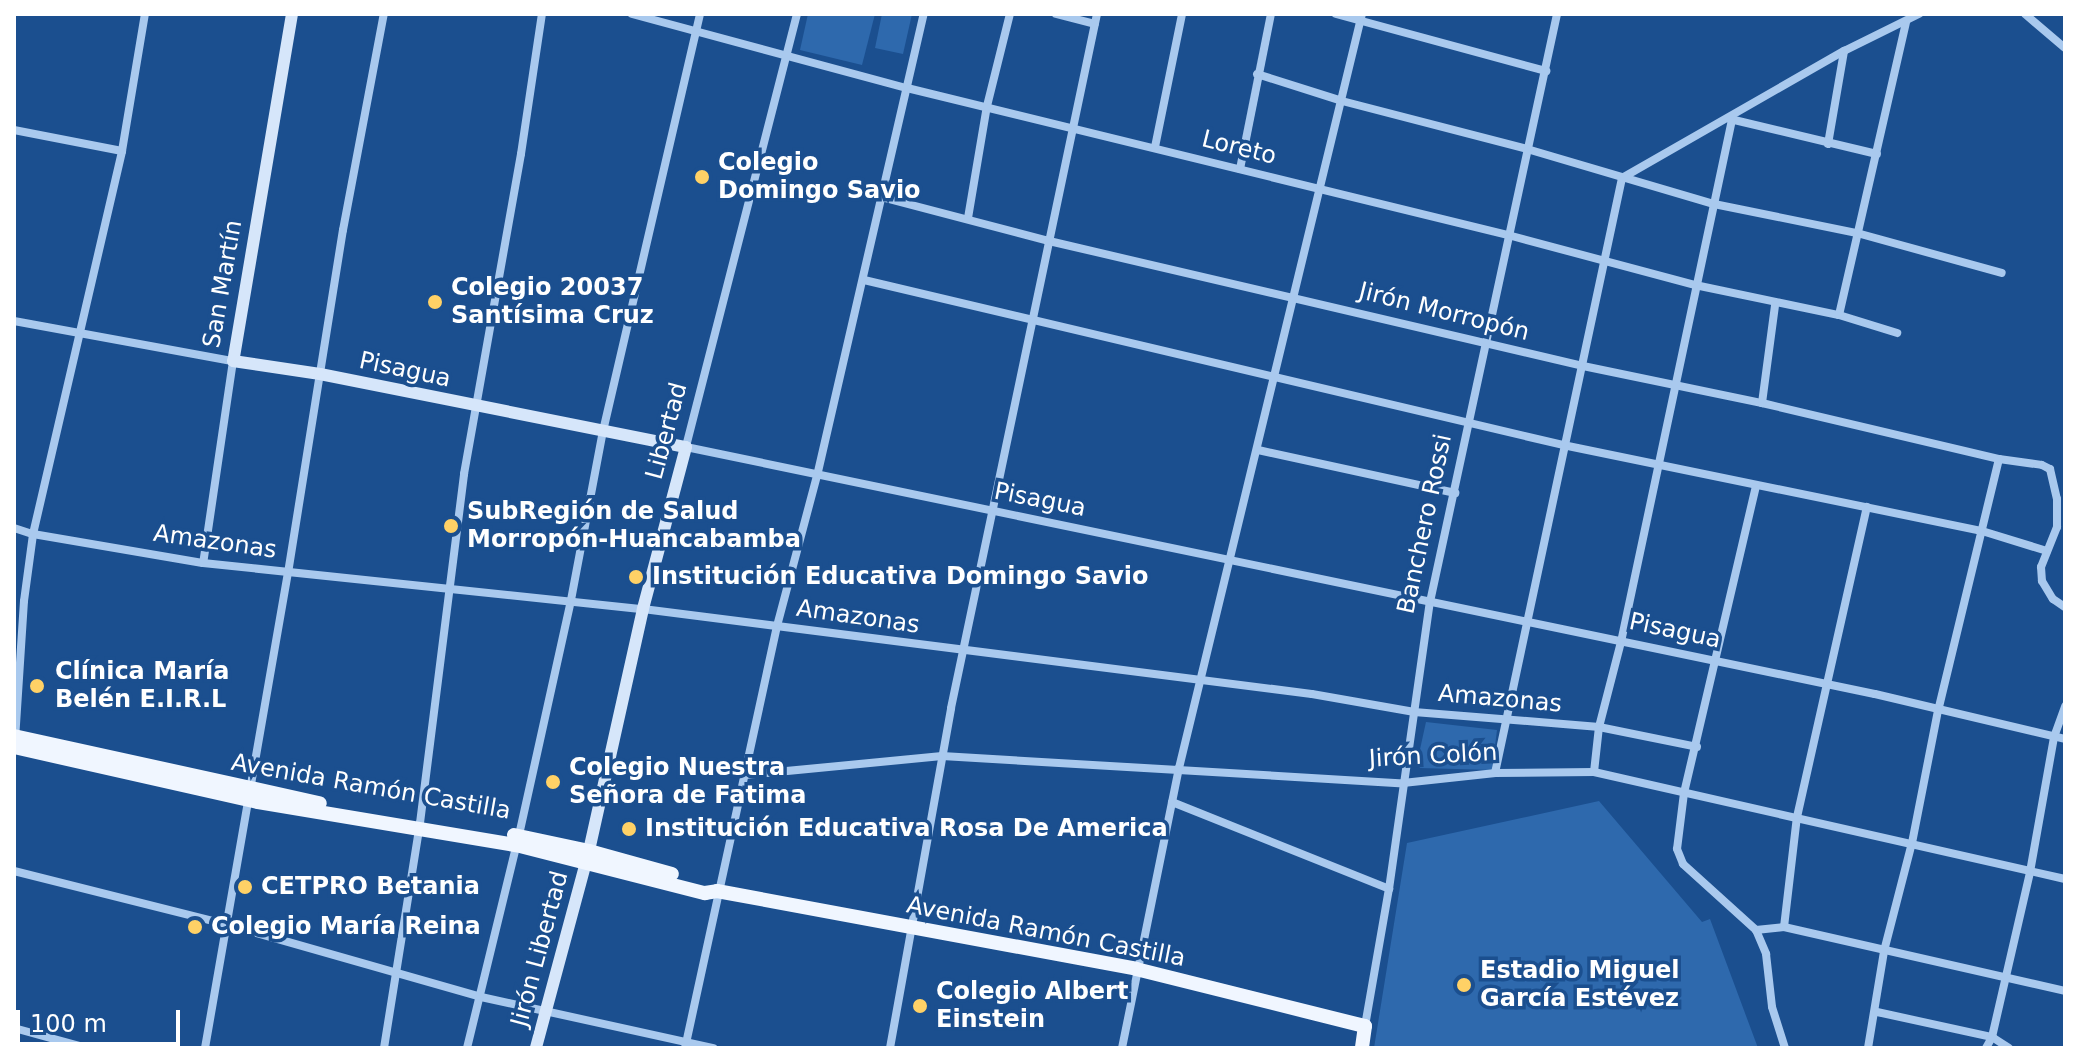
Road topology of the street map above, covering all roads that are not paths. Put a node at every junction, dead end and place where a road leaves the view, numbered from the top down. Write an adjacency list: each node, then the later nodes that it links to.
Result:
1 (145, 14): 36 (street)
2 (292, 14): 59 (street, San Martín)
3 (384, 14): 61 (street)
4 (542, 14): 65 (street)
5 (700, 14): 21 (street)
6 (797, 14): 24 (street, Libertad)
7 (924, 14): 27 (street)
8 (1010, 14): 29 (street)
9 (1056, 14): 20 (street)
10 (1097, 14): 20 (street)
11 (1182, 14): 34 (street)
12 (1271, 14): 26 (street)
13 (1336, 14): 18 (street)
14 (1557, 14): 25 (street, Banchero Rossi)
15 (1919, 14): 19 (street)
16 (2025, 14): 22 (street)
17 (638, 15): 21 (street, Loreto)
18 (1361, 18): 25 (street); 28 (street)
19 (1906, 22): 23 (street); 37 (street)
20 (1095, 24): 31 (street)
21 (697, 30): 24 (street, Loreto); 67 (street)
22 (2065, 48)
23 (1844, 51): 30 (street); 33 (street)
24 (786, 57): 27 (street, Loreto); 69 (street, Libertad)
25 (1546, 71): 35 (street, Banchero Rossi)
26 (1257, 74): 28 (street); 38 (street)
27 (907, 88): 29 (street, Loreto); 41 (street)
28 (1342, 101): 35 (street); 40 (street)
29 (987, 106): 31 (street, Loreto); 43 (street)
30 (1729, 119): 33 (street); 39 (street); 42 (street)
31 (1073, 127): 34 (street, Loreto); 46 (street)
32 (14, 130): 36 (street)
33 (1828, 144): 37 (street)
34 (1155, 147): 38 (street, Loreto)
35 (1527, 149): 39 (street); 45 (street, Banchero Rossi)
36 (122, 151): 56 (street)
37 (1877, 154): 44 (street)
38 (1240, 169): 40 (street, Loreto)
39 (1622, 178): 42 (street); 47 (street)
40 (1319, 189): 45 (street, Loreto); 51 (street)
41 (881, 197): 43 (street, Jirón Morropón); 49 (street)
42 (1714, 204): 44 (street); 50 (street)
43 (968, 218): 46 (street, Jirón Morropón)
44 (1857, 233): 48 (street); 53 (street)
45 (1508, 235): 47 (street, Loreto); 58 (street, Banchero Rossi)
46 (1049, 241): 51 (street, Jirón Morropón); 54 (street)
47 (1604, 261): 50 (street, Loreto); 60 (street)
48 (2002, 273)
49 (864, 280): 54 (street); 73 (street)
50 (1695, 285): 52 (street, Loreto); 63 (street)
51 (1295, 297): 58 (street, Jirón Morropón); 62 (street)
52 (1775, 305): 53 (street, Loreto); 64 (street)
53 (1839, 315): 57 (street, Loreto)
54 (1032, 318): 62 (street); 77 (street)
55 (14, 321): 56 (street, Pisagua)
56 (81, 333): 59 (street, Pisagua); 80 (street)
57 (1897, 333)
58 (1486, 342): 60 (street, Jirón Morropón); 66 (street, Banchero Rossi)
59 (233, 361): 61 (street, Pisagua); 83 (street, San Martín)
60 (1583, 366): 63 (street, Jirón Morropón); 68 (street)
61 (320, 374): 65 (street, Pisagua); 84 (street)
62 (1275, 375): 66 (street); 70 (street)
63 (1673, 386): 64 (street, Jirón Morropón); 72 (street)
64 (1762, 403): 71 (street, Jirón Morropón)
65 (475, 407): 67 (street, Pisagua); 85 (street)
66 (1469, 422): 68 (street); 75 (street, Banchero Rossi)
67 (603, 431): 69 (street, Pisagua); 86 (street)
68 (1563, 445): 72 (street); 90 (street)
69 (686, 447): 73 (street, Pisagua); 89 (street, Libertad)
70 (1258, 450): 75 (street); 82 (street)
71 (1999, 459): 79 (street); 81 (street, Jirón Morropón)
72 (1658, 463): 74 (street); 92 (street)
73 (817, 476): 77 (street, Pisagua); 91 (street)
74 (1756, 486): 76 (street); 94 (street)
75 (1455, 493): 87 (street, Banchero Rossi)
76 (1867, 507): 79 (street); 96 (street)
77 (993, 513): 82 (street, Pisagua); 93 (street)
78 (14, 528): 80 (street, Amazonas)
79 (1982, 531): 81 (street); 98 (street)
80 (33, 534): 83 (street, Amazonas); 104 (street)
81 (2047, 551): 88 (street)
82 (1228, 561): 87 (street, Pisagua); 95 (street)
83 (203, 563): 84 (street, Amazonas)
84 (288, 573): 85 (street, Amazonas); 113 (street)
85 (451, 590): 86 (street, Amazonas); 116 (street)
86 (571, 600): 89 (street, Amazonas); 117 (street)
87 (1430, 602): 90 (street, Pisagua); 99 (street, Banchero Rossi)
88 (2065, 607)
89 (643, 609): 91 (street, Amazonas); 119 (street, Libertad)
90 (1525, 622): 92 (street, Pisagua); 100 (street)
91 (777, 626): 93 (street, Amazonas); 110 (street)
92 (1621, 642): 94 (street, Pisagua); 101 (street)
93 (963, 652): 95 (street, Amazonas); 106 (street)
94 (1715, 663): 96 (street, Pisagua); 105 (street)
95 (1200, 681): 99 (street, Amazonas); 107 (street)
96 (1825, 684): 98 (street, Pisagua); 115 (street)
97 (2065, 706): 102 (street)
98 (1938, 711): 102 (street, Pisagua); 118 (street)
99 (1414, 712): 100 (street, Amazonas); 111 (street, Banchero Rossi)
100 (1505, 721): 101 (street, Amazonas); 109 (street)
101 (1599, 727): 105 (street, Amazonas); 108 (street)
102 (2054, 737): 103 (street, Pisagua); 121 (street)
103 (2065, 739)
104 (14, 743): 113 (main road, Avenida Ramón Castilla)
105 (1697, 747): 112 (street)
106 (942, 756): 107 (street, Jirón Colón); 110 (street, Jirón Colón); 127 (street)
107 (1179, 768): 111 (street, Jirón Colón); 114 (street)
108 (1594, 772): 109 (street, Jirón Colón); 112 (street, Jirón Colón)
109 (1495, 773): 111 (street, Jirón Colón)
110 (745, 775): 124 (street)
111 (1403, 783): 123 (street, Banchero Rossi)
112 (1684, 793): 115 (street, Jirón Colón); 128 (street)
113 (247, 794): 116 (main road, Avenida Ramón Castilla); 125 (street)
114 (1172, 802): 123 (street); 130 (street)
115 (1797, 817): 118 (street, Jirón Colón); 126 (street)
116 (419, 827): 117 (main road, Avenida Ramón Castilla); 131 (street)
117 (518, 840): 119 (main road, Avenida Ramón Castilla); 134 (street)
118 (1912, 843): 121 (street, Jirón Colón); 129 (street)
119 (587, 856): 124 (main road, Avenida Ramón Castilla); 135 (street, Jirón Libertad)
120 (14, 871): 125 (street)
121 (2030, 872): 122 (street, Jirón Colón); 132 (street)
122 (2065, 879)
123 (1389, 889): 137 (street, Banchero Rossi)
124 (717, 891): 127 (main road, Avenida Ramón Castilla); 140 (street)
125 (225, 924): 131 (street); 142 (street)
126 (1784, 927): 128 (street); 129 (street)
127 (911, 928): 130 (main road, Avenida Ramón Castilla); 147 (street)
128 (1756, 930): 150 (street)
129 (1884, 951): 132 (street); 136 (street)
130 (1136, 969): 137 (main road, Avenida Ramón Castilla); 148 (street)
131 (397, 974): 134 (street); 143 (street)
132 (2004, 978): 133 (street); 139 (street)
133 (2065, 991)
134 (481, 997): 135 (street); 144 (street)
135 (547, 1012): 140 (street); 145 (street, Jirón Libertad)
136 (1877, 1012): 139 (street); 151 (street)
137 (1365, 1026): 149 (main road, Banchero Rossi)
138 (14, 1028): 141 (street)
139 (1992, 1037): 152 (street); 153 (street)
140 (685, 1045): 146 (street)
141 (87, 1048)
142 (205, 1048)
143 (384, 1048)
144 (467, 1048)
145 (536, 1048)
146 (713, 1048)
147 (890, 1048)
148 (1122, 1048)
149 (1362, 1048)
150 (1785, 1048)
151 (1868, 1048)
152 (1986, 1048)
153 (2009, 1048)

